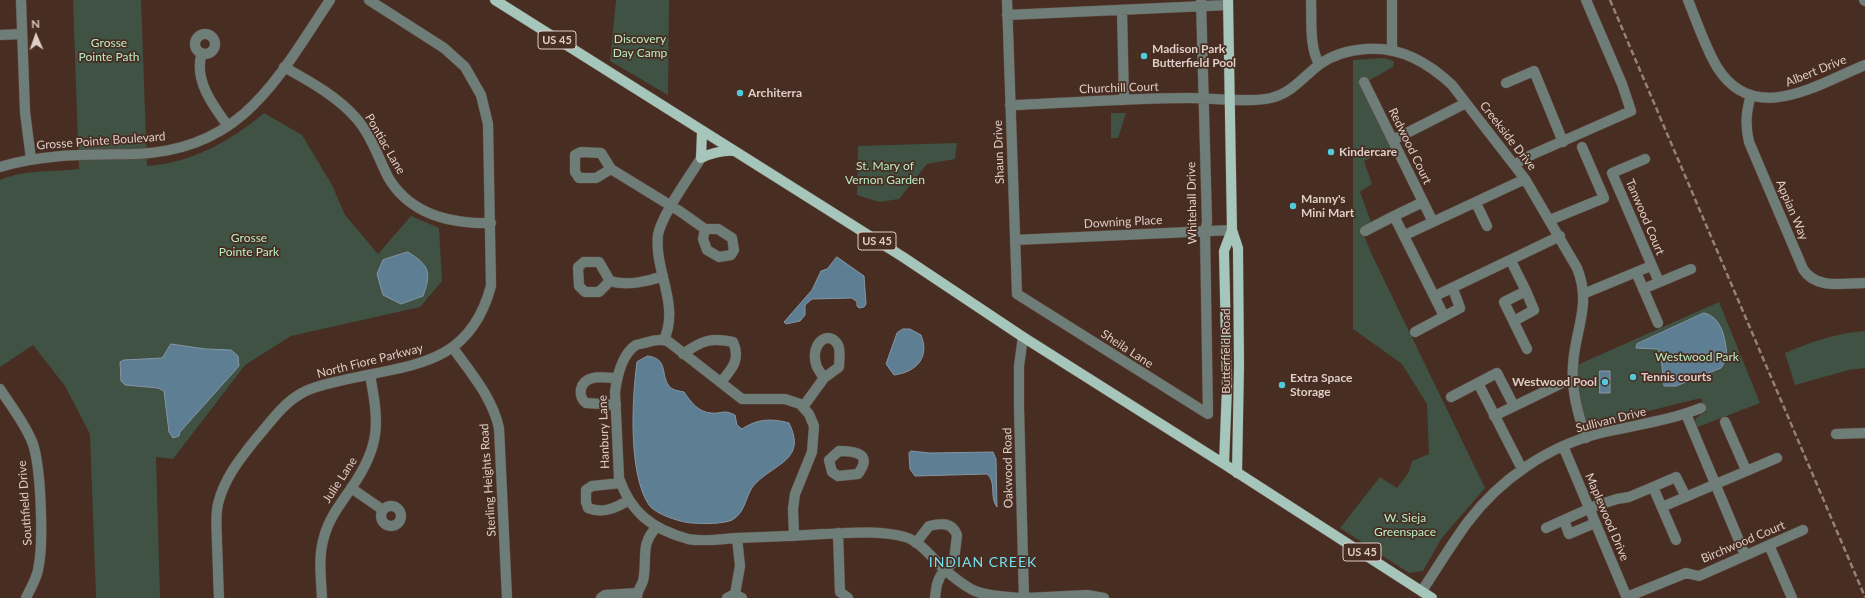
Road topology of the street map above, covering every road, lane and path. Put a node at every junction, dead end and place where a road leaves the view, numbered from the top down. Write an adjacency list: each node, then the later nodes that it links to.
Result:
1 (21, 0): 14 (street)
2 (330, 0): 20 (street, Grosse Pointe Boulevard)
3 (369, 0): 52 (street, North Fiore Parkway)
4 (495, 0): 30 (main road, US 45)
5 (1007, 0): 13 (street, Shaun Drive)
6 (1311, 0): 18 (street)
7 (1392, 0): 16 (street)
8 (1586, 0): 32 (street)
9 (1688, 0): 23 (street, Albert Drive)
10 (1201, 3): 11 (street); 12 (street); 24 (street, Whitehall Drive)
11 (1228, 3): 25 (main road, Butterfield Road)
12 (1122, 10): 13 (street); 26 (street)
13 (1008, 15): 28 (street, Shaun Drive)
14 (22, 34): 15 (street); 36 (street)
15 (0, 35)
16 (1392, 51): 18 (street, Creekside Drive); 27 (street, Creekside Drive)
17 (202, 53): 29 (street)
18 (1319, 64): 25 (street, Creekside Drive)
19 (1865, 64): 23 (street, Albert Drive)
20 (284, 67): 29 (street, Grosse Pointe Boulevard); 52 (street, Pontiac Lane)
21 (1364, 82): 31 (street, Redwood Court)
22 (1506, 83): 32 (street)
23 (1751, 95): 68 (street, Appian Way)
24 (1203, 98): 25 (street, Churchill Court); 26 (street, Churchill Court); 56 (street, Whitehall Drive)
25 (1230, 99): 55 (main road, Butterfield Road)
26 (1124, 100): 28 (street, Churchill Court)
27 (1466, 103): 31 (street); 38 (street, Creekside Drive)
28 (1010, 105): 60 (street, Shaun Drive)
29 (228, 126): 36 (street, Grosse Pointe Boulevard)
30 (702, 132): 34 (main road, US 45); 35 (main road)
31 (1393, 140): 46 (street, Redwood Court)
32 (1563, 142): 38 (street)
33 (1582, 147): 43 (street)
34 (734, 151): 35 (main road); 79 (main road, US 45)
35 (701, 158): 48 (street)
36 (31, 159): 39 (street, Grosse Pointe Boulevard)
37 (1645, 159): 41 (street, Tanwood Court)
38 (1514, 165): 42 (street, Creekside Drive)
39 (0, 167)
40 (610, 169): 48 (street)
41 (1612, 173): 43 (street); 44 (street, Tanwood Court)
42 (1525, 179): 47 (street); 50 (street, Creekside Drive)
43 (1596, 179): 45 (street)
44 (1620, 191): 45 (street); 62 (street, Tanwood Court)
45 (1604, 198): 50 (street)
46 (1423, 202): 49 (street); 51 (street, Redwood Court)
47 (1476, 203): 51 (street); 53 (street)
48 (671, 207): 54 (street); 65 (street)
49 (1394, 216): 57 (street); 58 (street)
50 (1550, 220): 59 (street, Creekside Drive)
51 (1433, 222): 58 (street)
52 (491, 223): 81 (street, North Fiore Parkway)
53 (1487, 226)
54 (705, 229)
55 (1232, 230): 56 (street, Downing Place); 107 (main road, Butterfield Road); 110 (main road, Butterfield Road)
56 (1205, 231): 60 (street, Downing Place); 93 (street, Whitehall Drive)
57 (1365, 231)
58 (1405, 235): 73 (street)
59 (1560, 236): 61 (street); 72 (street, Creekside Drive)
60 (1015, 240): 74 (street, Shaun Drive)
61 (1511, 261): 69 (street); 71 (street)
62 (1651, 266): 64 (street); 67 (street, Tanwood Court)
63 (1691, 269): 67 (street)
64 (1636, 272): 70 (street); 72 (street)
65 (663, 276): 66 (street); 80 (street)
66 (610, 281)
67 (1659, 282): 70 (street)
68 (1865, 283)
69 (1453, 289): 73 (street); 75 (street)
70 (1643, 289): 77 (street)
71 (1526, 291): 76 (street); 76 (street)
72 (1583, 294): 102 (street, Creekside Drive)
73 (1435, 296): 75 (street)
74 (1025, 299): 93 (street, Sheila Lane)
75 (1444, 316): 78 (street)
76 (1514, 321): 82 (street)
77 (1658, 323)
78 (1415, 332)
79 (1023, 337): 107 (main road, US 45); 145 (street, Oakwood Road)
80 (664, 340): 83 (street); 85 (street, Hanbury Lane)
81 (453, 348): 84 (street, North Fiore Parkway); 141 (street, Sterling Heights Road)
82 (1527, 349)
83 (683, 354): 87 (street); 87 (street)
84 (370, 375): 114 (street, Julie Lane); 139 (street, North Fiore Parkway)
85 (618, 378): 92 (street, Hanbury Lane); 92 (street)
86 (824, 378): 95 (street)
87 (722, 382): 95 (street)
88 (1478, 383): 91 (street); 94 (street); 98 (street)
89 (1560, 384): 94 (street)
90 (0, 389): 138 (street, Southfield Drive)
91 (1451, 397)
92 (616, 405): 111 (street, Hanbury Lane)
93 (1207, 406)
94 (1514, 406): 98 (street)
95 (803, 407): 104 (street)
96 (1701, 408): 97 (street, Sullivan Drive)
97 (1686, 414): 102 (street, Sullivan Drive); 112 (street)
98 (1494, 416): 108 (street)
99 (1724, 422): 109 (street)
100 (1865, 433): 101 (street)
101 (1836, 434)
102 (1586, 438): 103 (street, Sullivan Drive)
103 (1563, 446): 108 (street, Sullivan Drive); 119 (street, Maplewood Drive)
104 (812, 452): 106 (street); 126 (street)
105 (1777, 458): 109 (street)
106 (829, 460)
107 (1224, 464): 110 (main road, US 45)
108 (1522, 469): 133 (street, Sullivan Drive)
109 (1746, 470): 112 (street)
110 (1238, 473): 133 (main road, US 45)
111 (620, 482): 116 (street, Hanbury Lane); 116 (street)
112 (1715, 483): 115 (street); 131 (street)
113 (1653, 487): 115 (street); 117 (street); 119 (street)
114 (351, 488): 118 (street); 140 (street, Julie Lane)
115 (1686, 497): 117 (street)
116 (629, 500): 122 (street, Hanbury Lane)
117 (1662, 507): 128 (street)
118 (383, 510)
119 (1589, 510): 120 (street); 121 (street, Maplewood Drive)
120 (1564, 520): 121 (street); 123 (street)
121 (1595, 523): 148 (street, Maplewood Drive)
122 (657, 527): 127 (street, Hanbury Lane); 135 (street)
123 (1546, 528)
124 (1803, 530): 130 (street, Birchwood Court)
125 (838, 534): 126 (street, Hanbury Lane); 129 (street, Hanbury Lane); 136 (street)
126 (794, 536): 127 (street, Hanbury Lane)
127 (737, 538): 137 (street)
128 (1676, 540)
129 (916, 543): 132 (street, Hanbury Lane); 132 (street)
130 (1769, 545): 131 (street, Birchwood Court); 149 (street)
131 (1745, 554): 148 (street, Birchwood Court)
132 (945, 570): 134 (street, Hanbury Lane); 144 (street)
133 (1422, 591): 147 (main road, US 45)
134 (970, 594): 145 (street, Hanbury Lane)
135 (637, 595): 142 (street)
136 (836, 595): 143 (street)
137 (734, 597)
138 (26, 598)
139 (219, 598)
140 (322, 598)
141 (507, 598)
142 (601, 598)
143 (848, 598)
144 (935, 598)
145 (1024, 598): 146 (street, Hanbury Lane)
146 (1104, 598)
147 (1432, 598)
148 (1627, 598)
149 (1792, 598)

